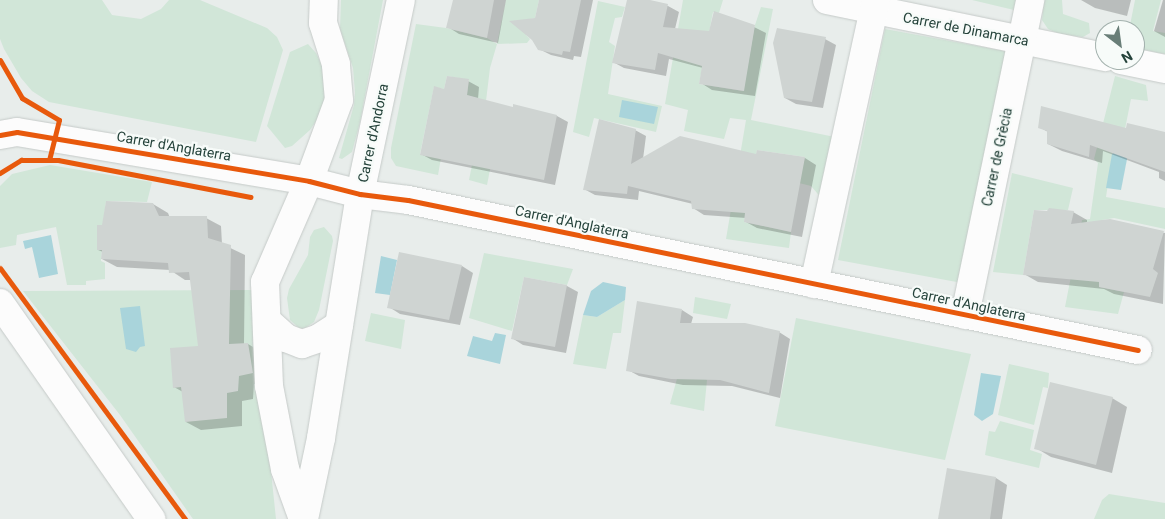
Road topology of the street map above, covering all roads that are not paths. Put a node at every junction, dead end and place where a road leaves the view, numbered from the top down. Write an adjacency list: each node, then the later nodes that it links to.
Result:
1 (324, 0): 11 (street, Carrer d'Andorra)
2 (401, 0): 12 (street, Carrer d'Andorra)
3 (827, 0): 5 (street, Carrer de Dinamarca)
4 (1030, 0): 6 (street, Carrer de Grècia)
5 (875, 5): 6 (street, Carrer de Dinamarca); 13 (street)
6 (1021, 40): 7 (street, Carrer de Dinamarca); 15 (street, Carrer de Grècia)
7 (1095, 55)
8 (1145, 65): 9 (street)
9 (1165, 69)
10 (6, 129): 11 (street, Carrer d'Anglaterra)
11 (309, 181): 12 (street, Carrer d'Anglaterra); 16 (street, Carrer d'Andorra)
12 (360, 194): 13 (street, Carrer d'Anglaterra); 17 (street, Carrer d'Andorra)
13 (814, 284): 15 (street, Carrer d'Anglaterra)
14 (0, 303): 19 (street)
15 (965, 315): 18 (street, Carrer d'Anglaterra)
16 (266, 321): 17 (street); 20 (street, Carrer d'Andorra)
17 (339, 325): 20 (street, Carrer d'Andorra)
18 (1138, 350)
19 (151, 519)
20 (304, 519)

